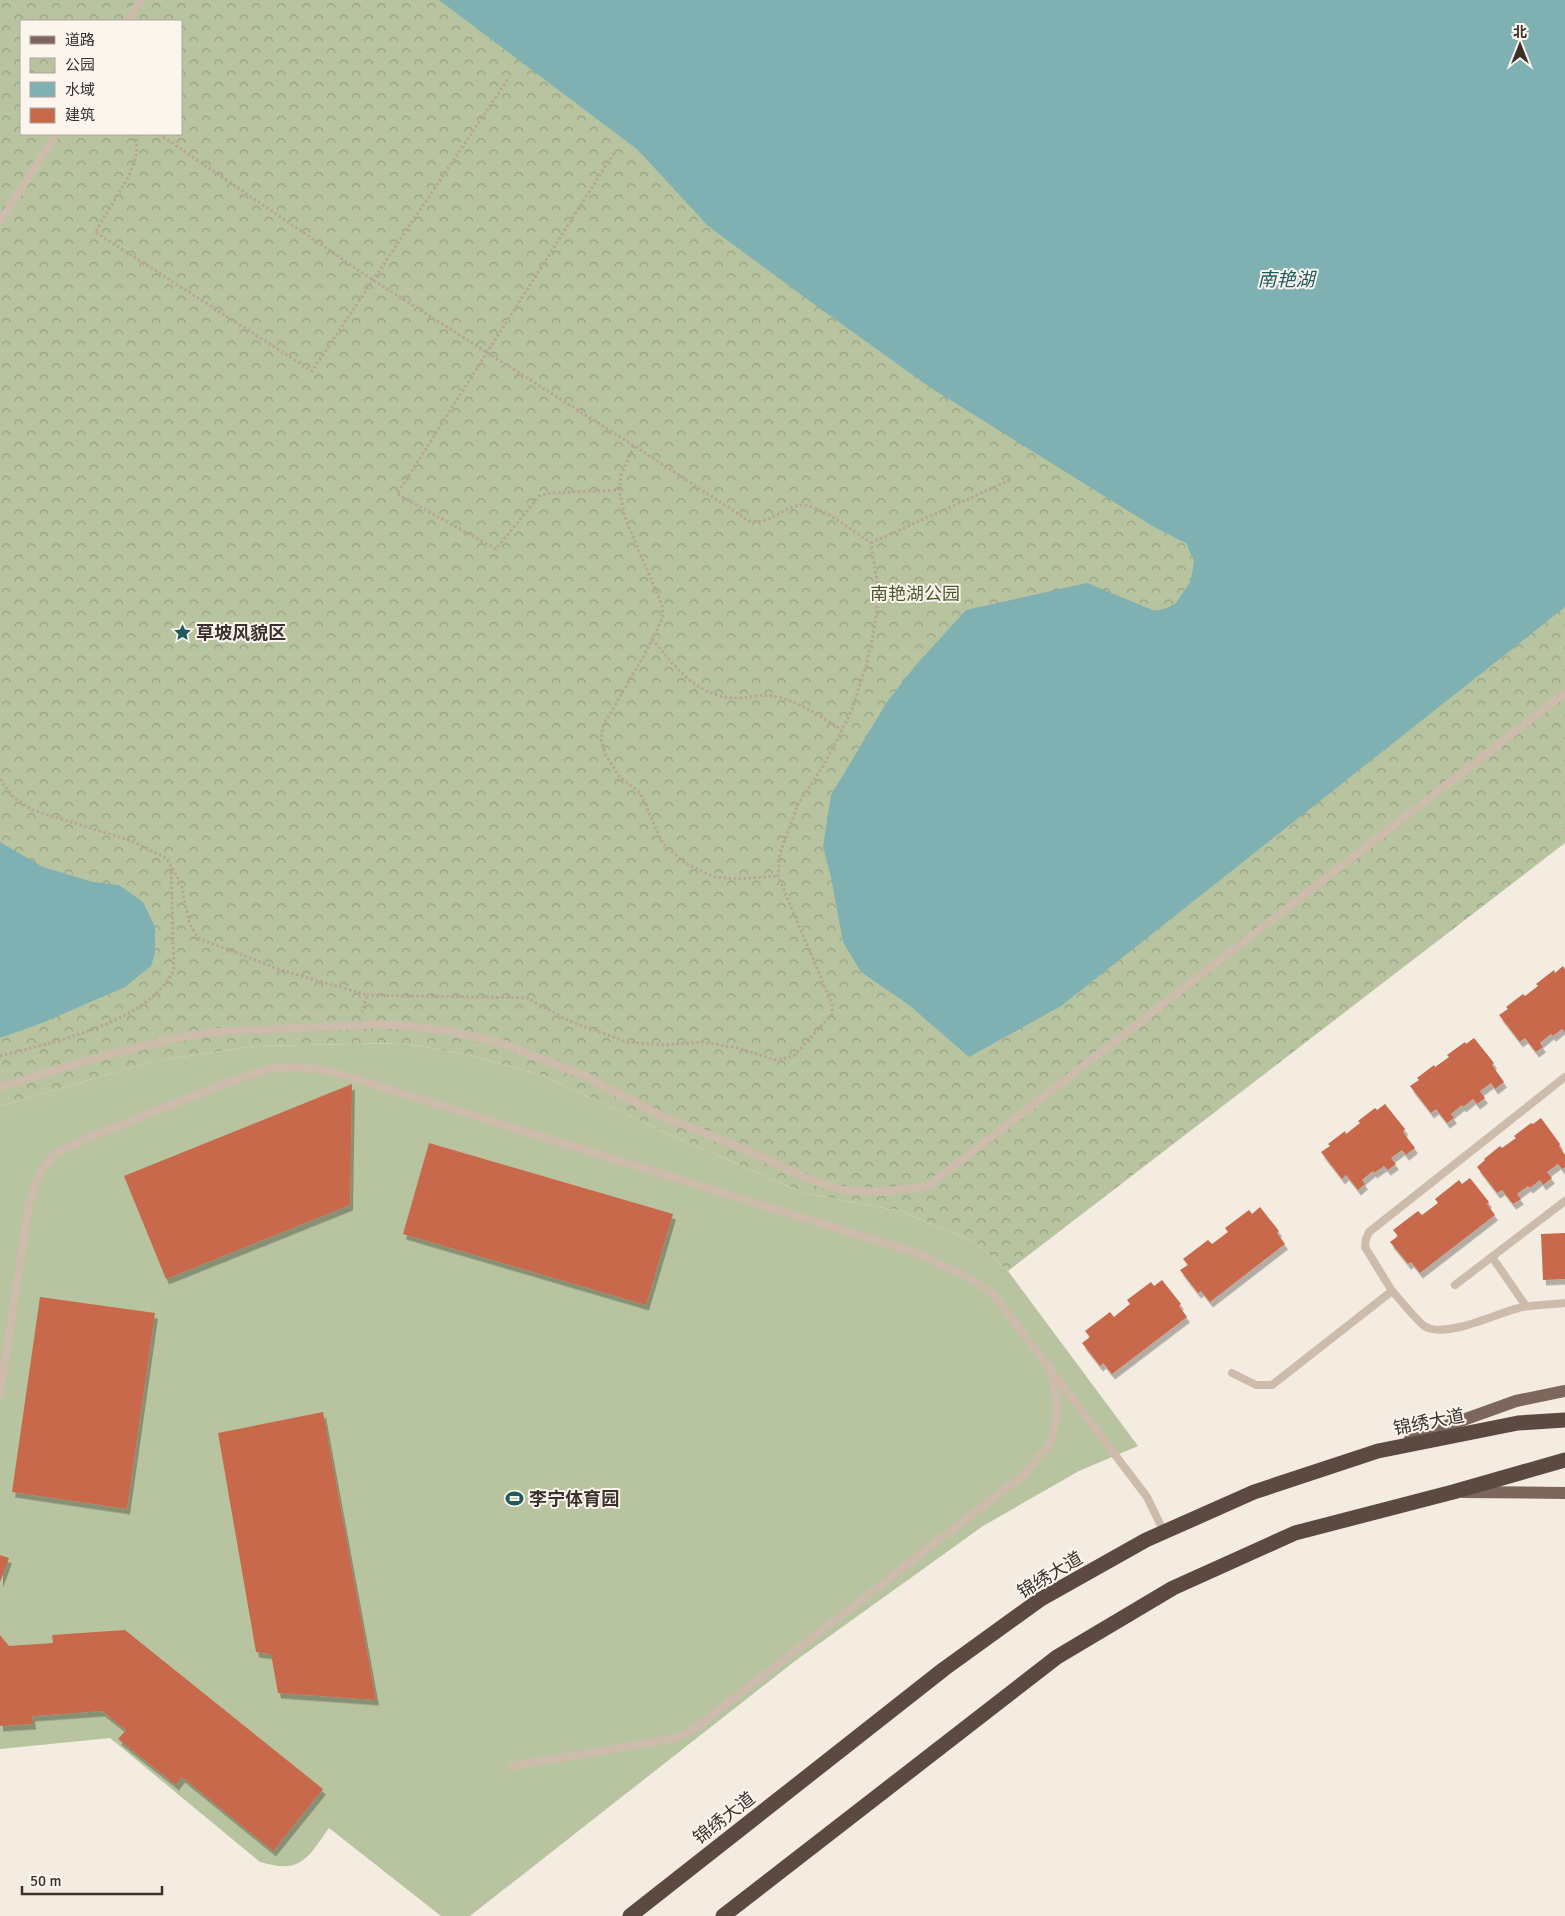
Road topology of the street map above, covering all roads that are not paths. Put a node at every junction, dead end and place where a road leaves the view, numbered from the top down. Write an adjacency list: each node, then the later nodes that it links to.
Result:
1 (140, 0): 2 (lane)
2 (128, 20)
3 (55, 135): 4 (lane)
4 (0, 222)
5 (1565, 692): 7 (lane)
6 (1565, 1077): 11 (lane)
7 (0, 1087)
8 (1565, 1201): 9 (lane)
9 (1492, 1257): 10 (lane); 13 (lane)
10 (1455, 1285)
11 (1392, 1291): 13 (lane); 15 (lane)
12 (1565, 1303): 13 (lane)
13 (1526, 1306)
14 (1049, 1366): 17 (lane); 23 (lane); 24 (lane)
15 (1232, 1373)
16 (1565, 1390): 19 (main road)
17 (0, 1394)
18 (1565, 1420): 19 (highway, 锦绣大道)
19 (1378, 1451): 23 (highway, 锦绣大道)
20 (1565, 1460): 21 (highway)
21 (1453, 1492): 22 (main road); 26 (highway)
22 (1565, 1493)
23 (1164, 1532): 25 (highway, 锦绣大道)
24 (512, 1766)
25 (630, 1916)
26 (723, 1916)

